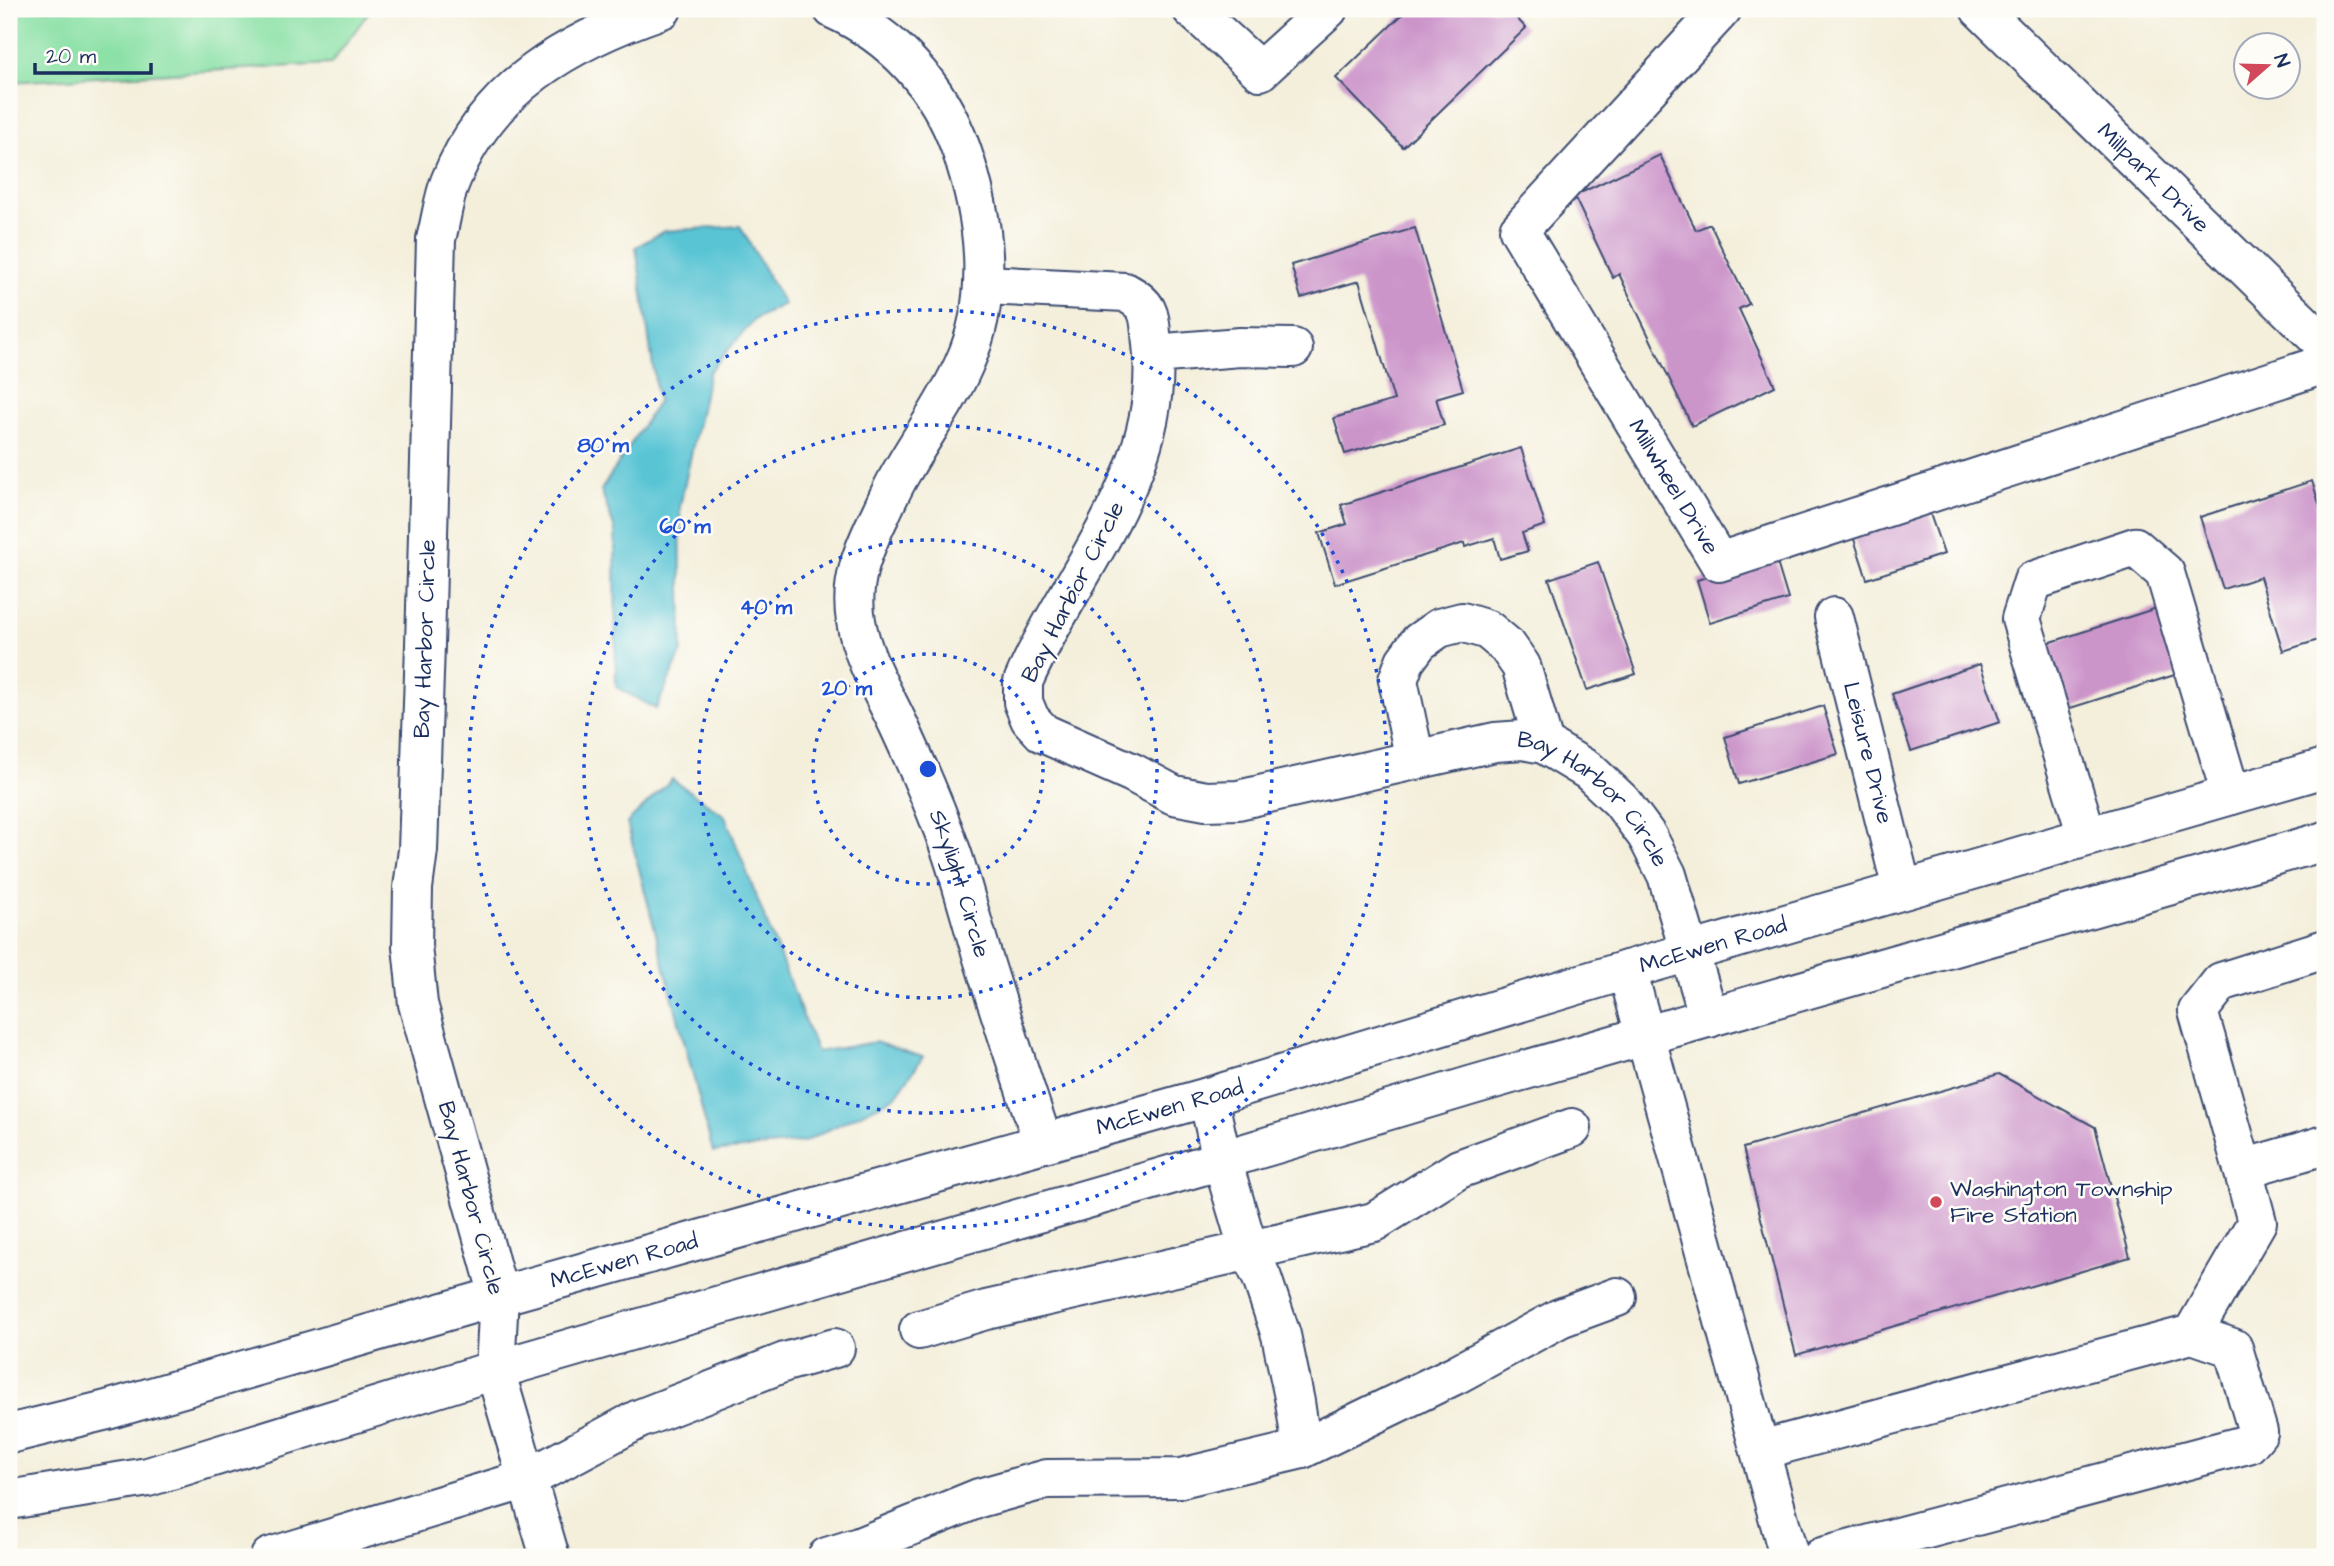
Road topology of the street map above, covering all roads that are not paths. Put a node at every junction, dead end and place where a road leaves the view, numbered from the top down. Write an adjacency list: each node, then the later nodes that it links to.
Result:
1 (662, 9): 32 (street, Bay Harbor Circle)
2 (833, 9): 7 (street)
3 (1192, 9): 4 (street)
4 (1328, 9)
5 (1722, 9): 11 (street, Millwheel Drive)
6 (1980, 9): 8 (street, Millpark Drive)
7 (984, 285): 10 (street, Bay Harbor Circle); 27 (street, Skylight Circle)
8 (2325, 345)
9 (1293, 348): 10 (street)
10 (1153, 354): 14 (street, Bay Harbor Circle)
11 (2325, 363)
12 (1834, 617): 19 (street, Leisure Drive)
13 (1544, 744): 14 (street, Bay Harbor Circle); 14 (street); 21 (street, Bay Harbor Circle)
14 (1415, 760)
15 (2325, 768): 16 (street, McEwen Road)
16 (2231, 795): 17 (street, McEwen Road); 17 (street)
17 (2087, 836): 19 (street, McEwen Road)
18 (2325, 841): 23 (street)
19 (1902, 889): 21 (street, McEwen Road)
20 (2325, 949): 30 (street)
21 (1690, 952): 22 (street, McEwen Road); 23 (street, Bay Harbor Circle)
22 (1627, 970): 24 (street); 25 (street, McEwen Road)
23 (1709, 1018): 24 (street)
24 (1646, 1037): 29 (street); 40 (street)
25 (1208, 1097): 27 (street, McEwen Road); 29 (street)
26 (1572, 1128): 31 (street)
27 (1043, 1143): 32 (street, McEwen Road)
28 (2325, 1145): 30 (street)
29 (1222, 1160): 31 (street); 37 (street)
30 (2243, 1169): 35 (street)
31 (1248, 1251): 34 (street); 39 (street)
32 (499, 1296): 37 (street, Bay Harbor Circle); 38 (street, McEwen Road)
33 (1617, 1297): 39 (street)
34 (919, 1330)
35 (2192, 1334): 40 (street); 47 (street)
36 (835, 1348): 41 (street)
37 (495, 1370): 41 (street, Bay Harbor Circle); 42 (street)
38 (9, 1434)
39 (1302, 1449): 45 (street)
40 (1761, 1450): 46 (street)
41 (527, 1479): 43 (street); 44 (street, Bay Harbor Circle)
42 (9, 1500)
43 (271, 1557)
44 (550, 1557)
45 (827, 1557)
46 (1791, 1557)
47 (1822, 1557)

